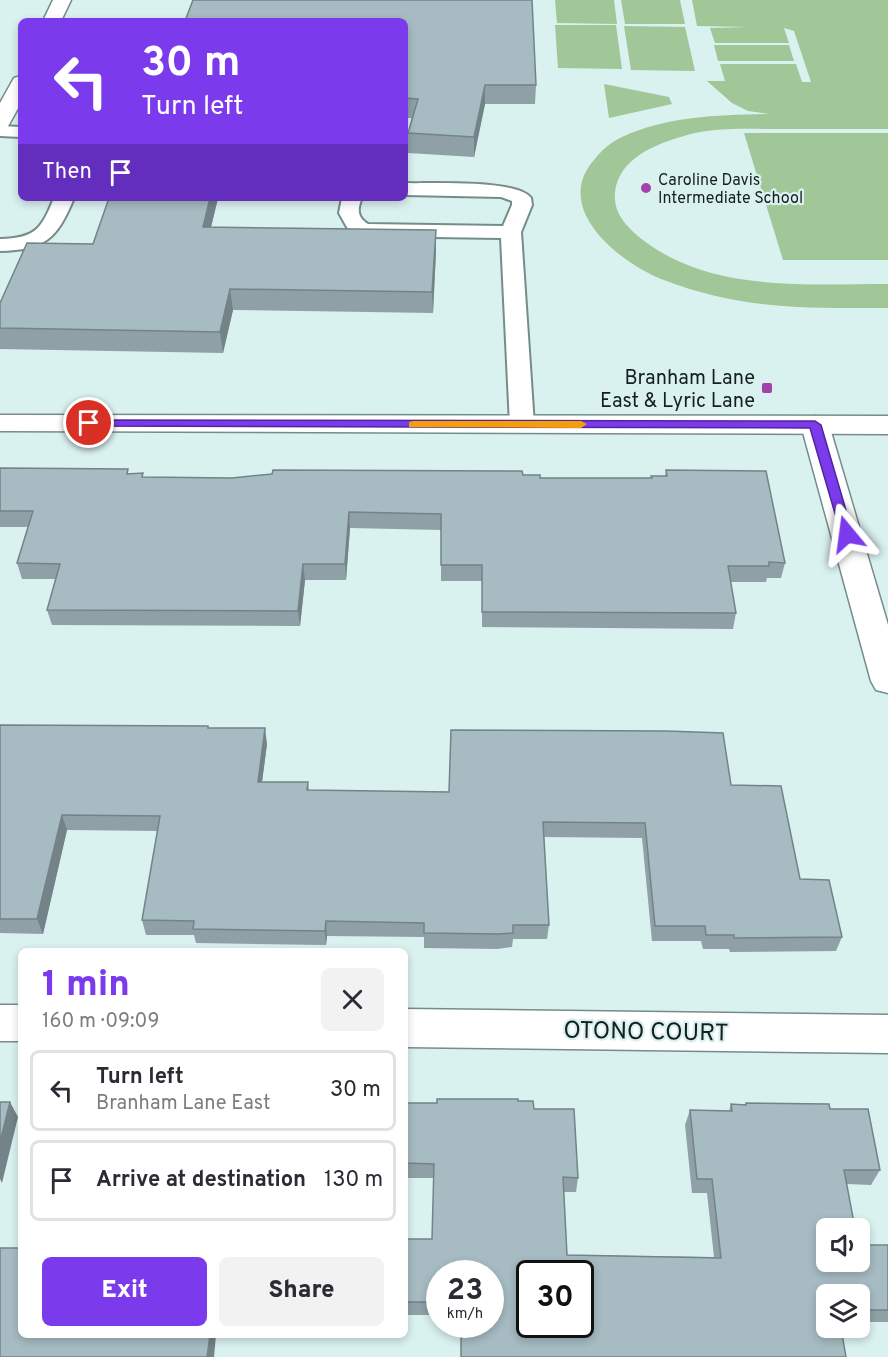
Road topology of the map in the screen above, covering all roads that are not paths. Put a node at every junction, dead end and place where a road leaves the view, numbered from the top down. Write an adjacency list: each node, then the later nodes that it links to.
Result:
1 (62, 0): 2 (street)
2 (53, 18)
3 (18, 88): 4 (street)
4 (0, 124)
5 (0, 131): 6 (lane)
6 (18, 132)
7 (408, 189): 10 (lane)
8 (63, 201): 11 (lane)
9 (350, 201): 10 (lane)
10 (511, 232): 13 (lane)
11 (0, 244)
12 (0, 423): 13 (street)
13 (522, 424): 14 (street)
14 (815, 425): 15 (street); 16 (street)
15 (888, 425)
16 (888, 681)
17 (0, 1023): 18 (street)
18 (18, 1023)
19 (408, 1028): 20 (street, OTONO COURT)
20 (888, 1034)

